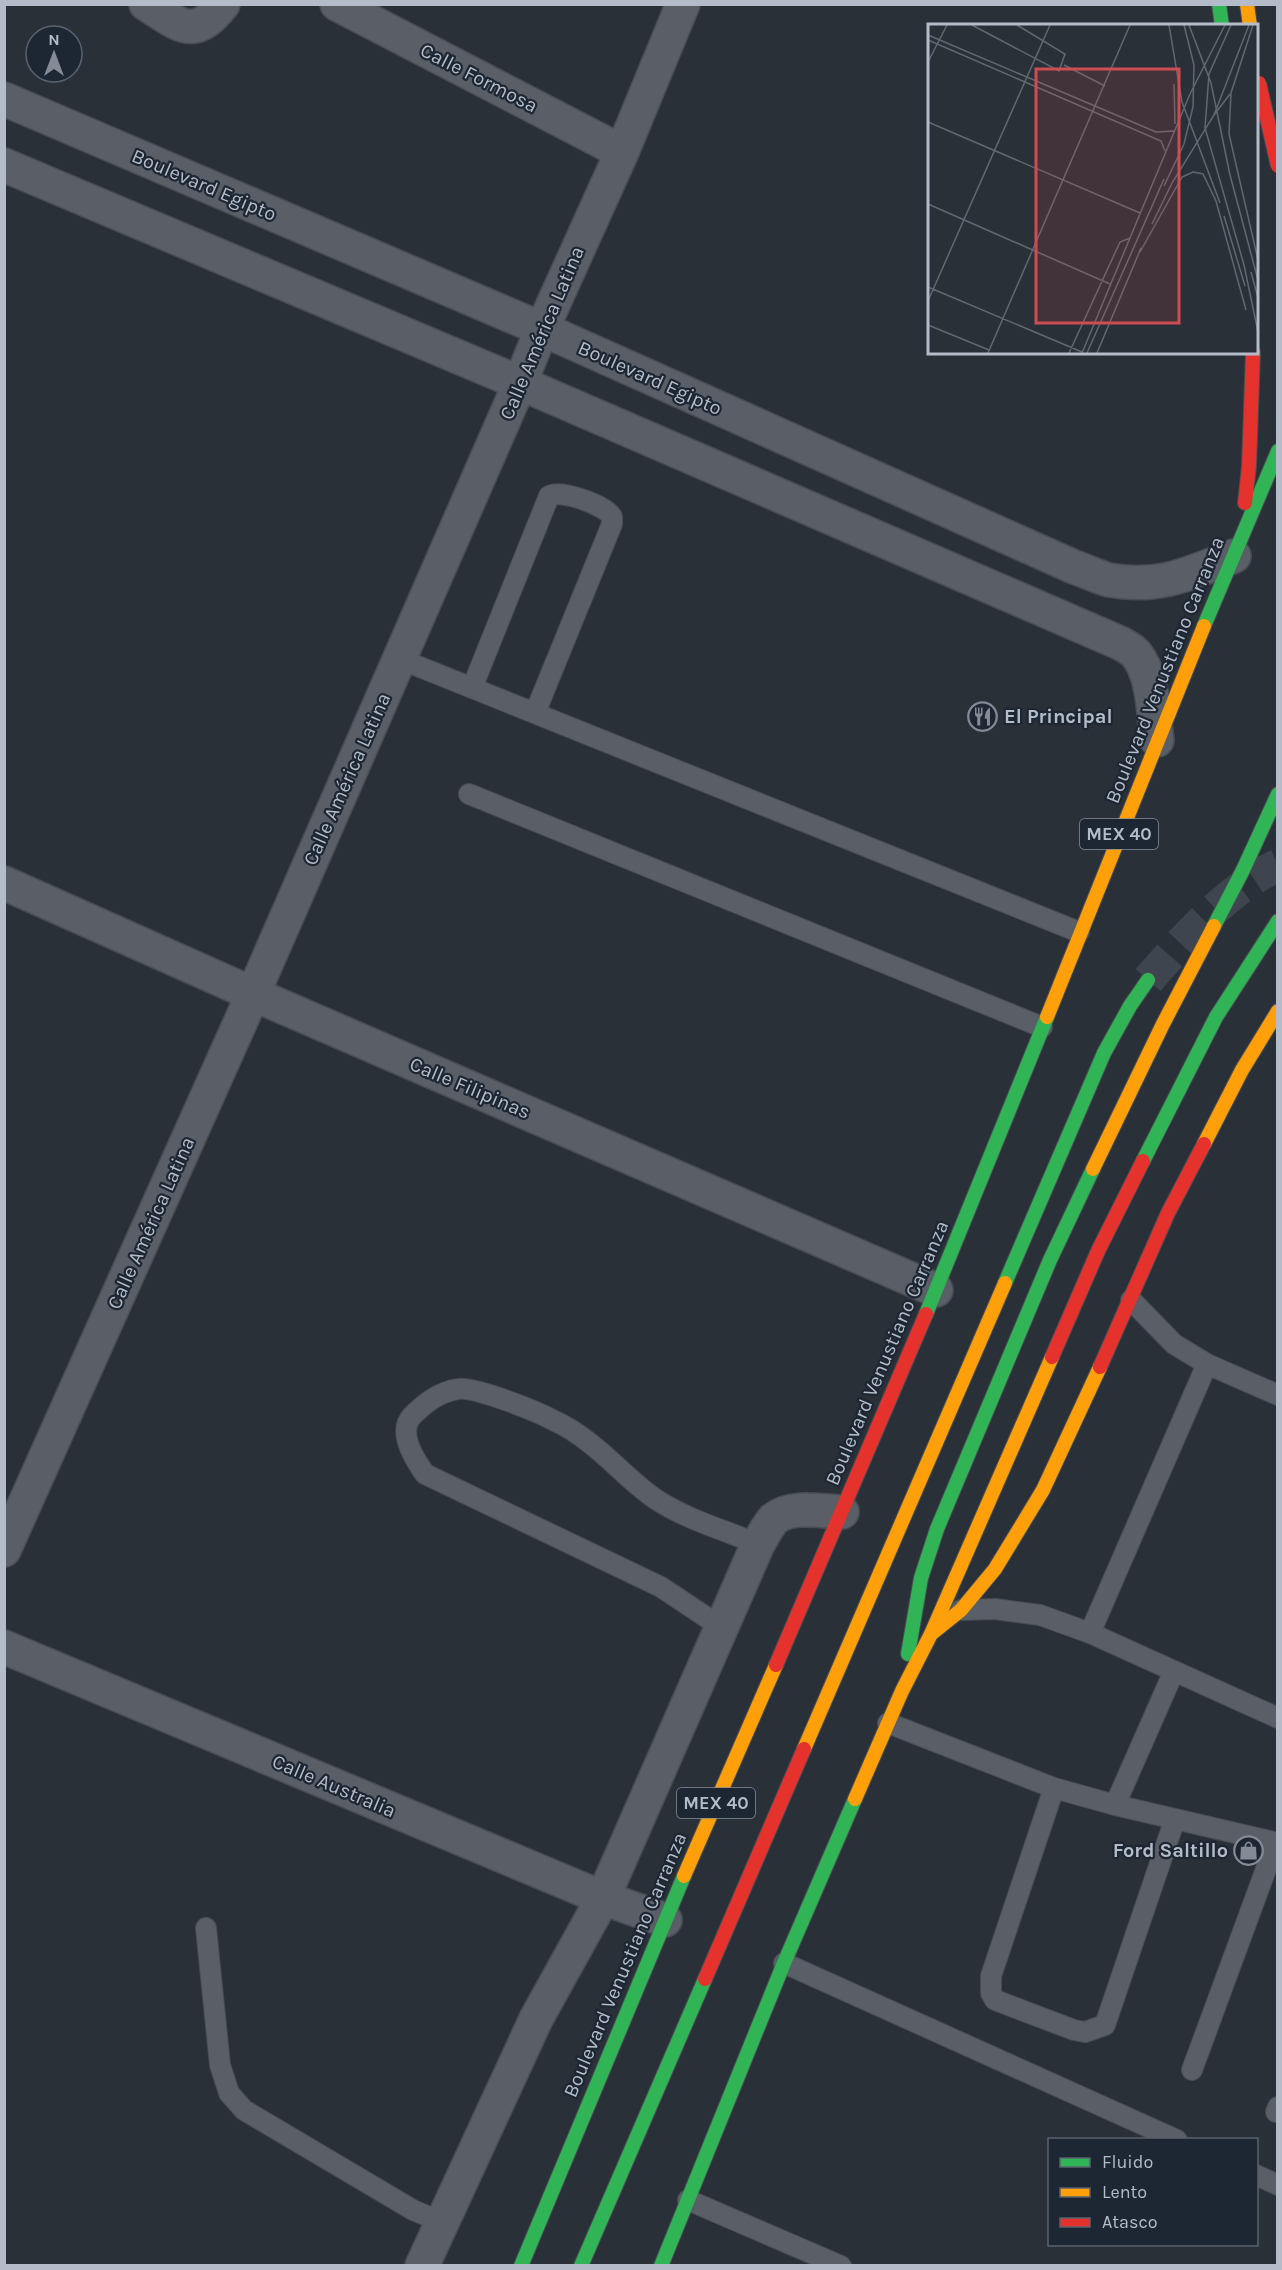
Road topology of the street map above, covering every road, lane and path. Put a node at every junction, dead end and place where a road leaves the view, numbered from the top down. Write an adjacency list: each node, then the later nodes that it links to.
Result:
1 (146, 4): 2 (street)
2 (223, 4)
3 (337, 4): 11 (street, Calle Formosa)
4 (683, 4): 11 (street, Calle América Latina)
5 (1219, 4): 7 (main road)
6 (1247, 4): 8 (main road)
7 (1222, 24)
8 (1250, 24)
9 (1258, 74): 13 (main road, bridge)
10 (4, 99): 14 (street, Boulevard Egipto)
11 (622, 152): 14 (street, Calle América Latina)
12 (4, 165): 16 (street)
13 (1278, 166)
14 (542, 329): 16 (street, Calle América Latina); 18 (street, Boulevard Egipto)
15 (1253, 354): 18 (main road)
16 (520, 383): 19 (street, Calle América Latina); 22 (street)
17 (1278, 451): 18 (main road, Boulevard Venustiano Carranza / MEX 40)
18 (1238, 544): 22 (main road, Boulevard Venustiano Carranza / MEX 40)
19 (400, 659): 20 (lane); 29 (street, Calle América Latina)
20 (472, 688): 21 (lane); 21 (lane)
21 (535, 713): 27 (lane)
22 (1157, 740): 27 (main road, Boulevard Venustiano Carranza / MEX 40)
23 (469, 794): 31 (lane)
24 (1278, 794): 45 (main road)
25 (4, 884): 29 (street, Calle Filipinas)
26 (1278, 921): 42 (main road)
27 (1079, 932): 31 (main road, Boulevard Venustiano Carranza / MEX 40)
28 (1148, 980): 64 (main road)
29 (253, 994): 32 (street, Calle Filipinas); 38 (street, Calle América Latina)
30 (1278, 1011): 33 (main road)
31 (1042, 1026): 32 (main road, Boulevard Venustiano Carranza / MEX 40)
32 (936, 1290): 36 (main road, Boulevard Venustiano Carranza / MEX 40)
33 (1131, 1300): 34 (lane); 39 (main road)
34 (1207, 1364): 35 (lane); 41 (lane)
35 (1278, 1395)
36 (842, 1512): 37 (street); 53 (main road, Boulevard Venustiano Carranza / MEX 40)
37 (758, 1544): 40 (street); 40 (lane)
38 (4, 1550)
39 (961, 1610): 41 (lane); 42 (main road)
40 (721, 1627): 52 (street)
41 (1090, 1633): 44 (lane)
42 (931, 1634): 45 (main road)
43 (4, 1647): 52 (street, Calle Australia)
44 (1174, 1671): 46 (lane); 49 (lane)
45 (902, 1691): 47 (main road)
46 (1278, 1718)
47 (888, 1723): 48 (lane); 55 (main road)
48 (1054, 1788): 49 (lane); 50 (lane)
49 (1115, 1805): 50 (lane)
50 (1175, 1819): 51 (lane)
51 (1277, 1842): 56 (lane)
52 (603, 1899): 53 (street, Calle Australia); 61 (street)
53 (665, 1920): 63 (main road, Boulevard Venustiano Carranza / MEX 40)
54 (206, 1928): 61 (lane)
55 (784, 1963): 57 (lane); 60 (main road)
56 (1192, 2070)
57 (1175, 2138)
58 (1258, 2175): 59 (lane)
59 (1278, 2185)
60 (688, 2200): 65 (main road); 66 (lane)
61 (441, 2222): 62 (street)
62 (422, 2265)
63 (521, 2265)
64 (581, 2265)
65 (661, 2265)
66 (841, 2265)

